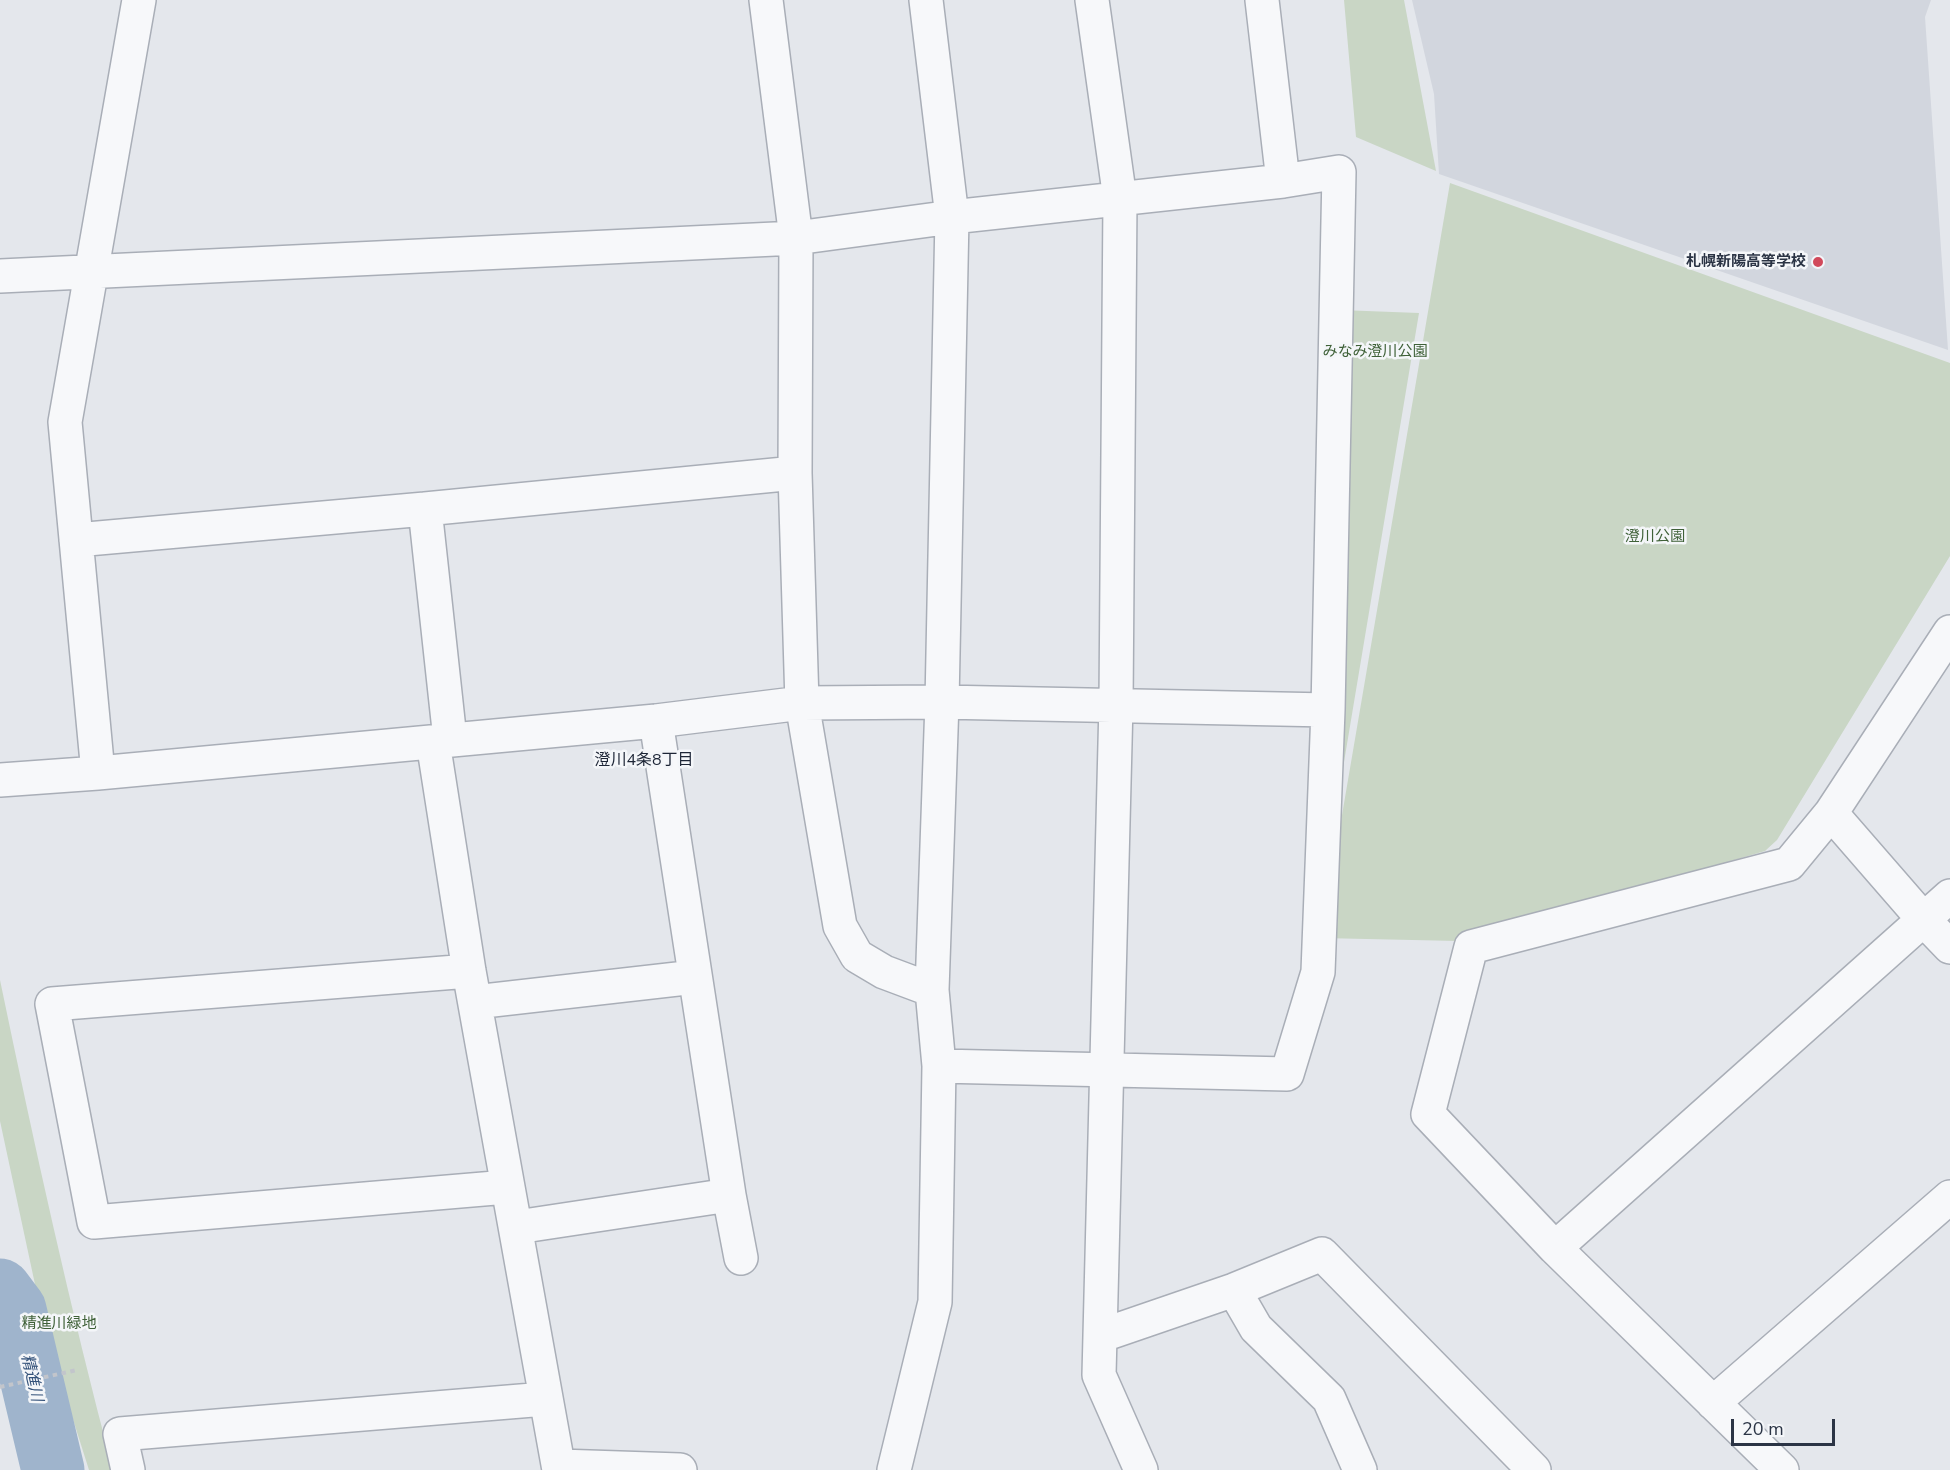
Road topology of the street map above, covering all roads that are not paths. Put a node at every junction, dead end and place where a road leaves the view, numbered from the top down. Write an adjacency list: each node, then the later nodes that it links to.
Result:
1 (139, 0): 10 (street)
2 (766, 0): 9 (street)
3 (926, 0): 8 (street)
4 (1092, 0): 7 (street)
5 (1262, 0): 6 (street)
6 (1283, 181): 7 (street); 19 (street)
7 (1120, 199): 8 (street); 18 (street)
8 (952, 217): 9 (street); 16 (street)
9 (796, 238): 10 (street); 12 (street)
10 (92, 271): 11 (street); 14 (street)
11 (0, 276)
12 (795, 473): 13 (street); 17 (street)
13 (425, 509): 14 (street); 21 (street)
14 (76, 540): 22 (street)
15 (1950, 632): 24 (street)
16 (942, 702): 17 (street); 18 (street); 30 (street)
17 (802, 703): 20 (street); 30 (street)
18 (1116, 705): 19 (street); 32 (street)
19 (1328, 710): 32 (street)
20 (656, 721): 21 (street); 28 (street)
21 (441, 741): 22 (street); 29 (street)
22 (98, 773): 23 (street)
23 (0, 780)
24 (1832, 813): 26 (street); 37 (street)
25 (1950, 896): 26 (street)
26 (1924, 920): 27 (street); 37 (street)
27 (1950, 947)
28 (695, 977): 29 (street); 34 (street)
29 (472, 987): 33 (street); 33 (street)
30 (932, 990): 31 (street)
31 (939, 1066): 32 (street); 46 (street)
32 (1106, 1069): 40 (street)
33 (507, 1186): 36 (street)
34 (729, 1195): 36 (street); 38 (street)
35 (1950, 1197): 42 (street)
36 (517, 1227): 41 (street)
37 (1555, 1248): 42 (street)
38 (741, 1258)
39 (1234, 1290): 40 (street); 48 (street); 49 (street)
40 (1100, 1336): 47 (street)
41 (545, 1399): 43 (street); 44 (street)
42 (1713, 1403): 50 (street)
43 (559, 1468): 45 (street)
44 (128, 1470)
45 (680, 1470)
46 (894, 1470)
47 (1141, 1470)
48 (1360, 1470)
49 (1534, 1470)
50 (1782, 1470)

